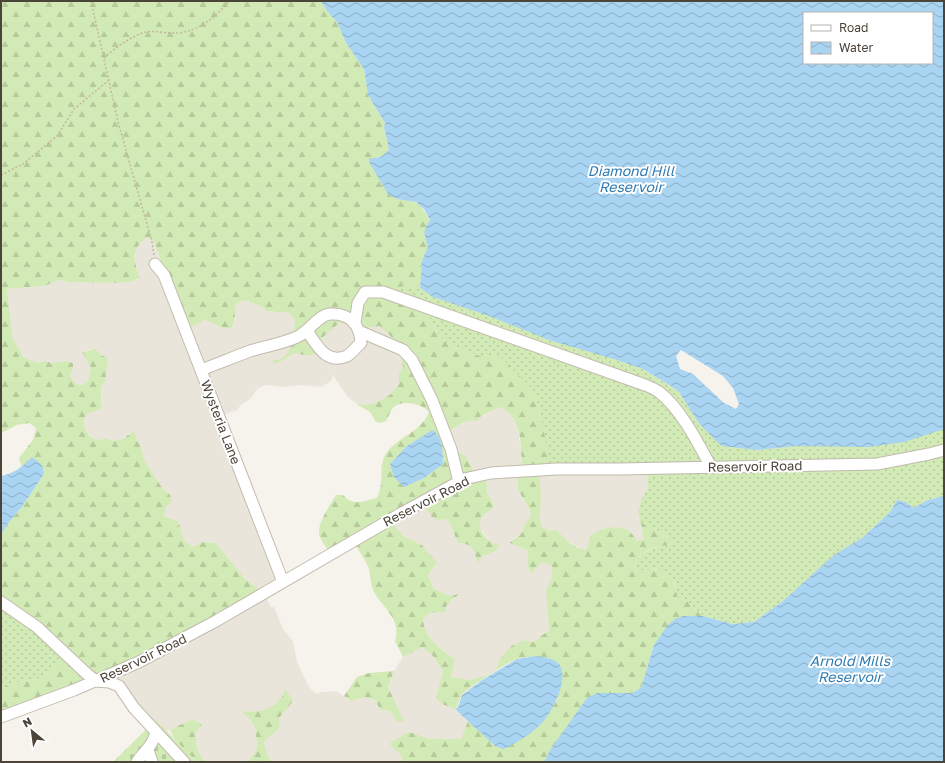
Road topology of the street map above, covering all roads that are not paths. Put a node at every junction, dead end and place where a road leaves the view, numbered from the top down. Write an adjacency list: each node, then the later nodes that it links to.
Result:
1 (155, 264): 4 (street, Wysteria Lane)
2 (358, 327): 3 (street); 3 (street); 6 (street); 7 (street)
3 (308, 331): 4 (street)
4 (201, 370): 8 (street, Wysteria Lane)
5 (944, 450): 6 (street, Reservoir Road)
6 (711, 467): 7 (street, Reservoir Road)
7 (459, 482): 8 (street, Reservoir Road)
8 (283, 582): 10 (street, Reservoir Road)
9 (1, 602): 10 (street)
10 (96, 681): 11 (street, Reservoir Road); 12 (street)
11 (1, 717)
12 (156, 732): 13 (street); 16 (street)
13 (148, 750): 14 (street); 15 (street)
14 (137, 762)
15 (152, 762)
16 (184, 762)

